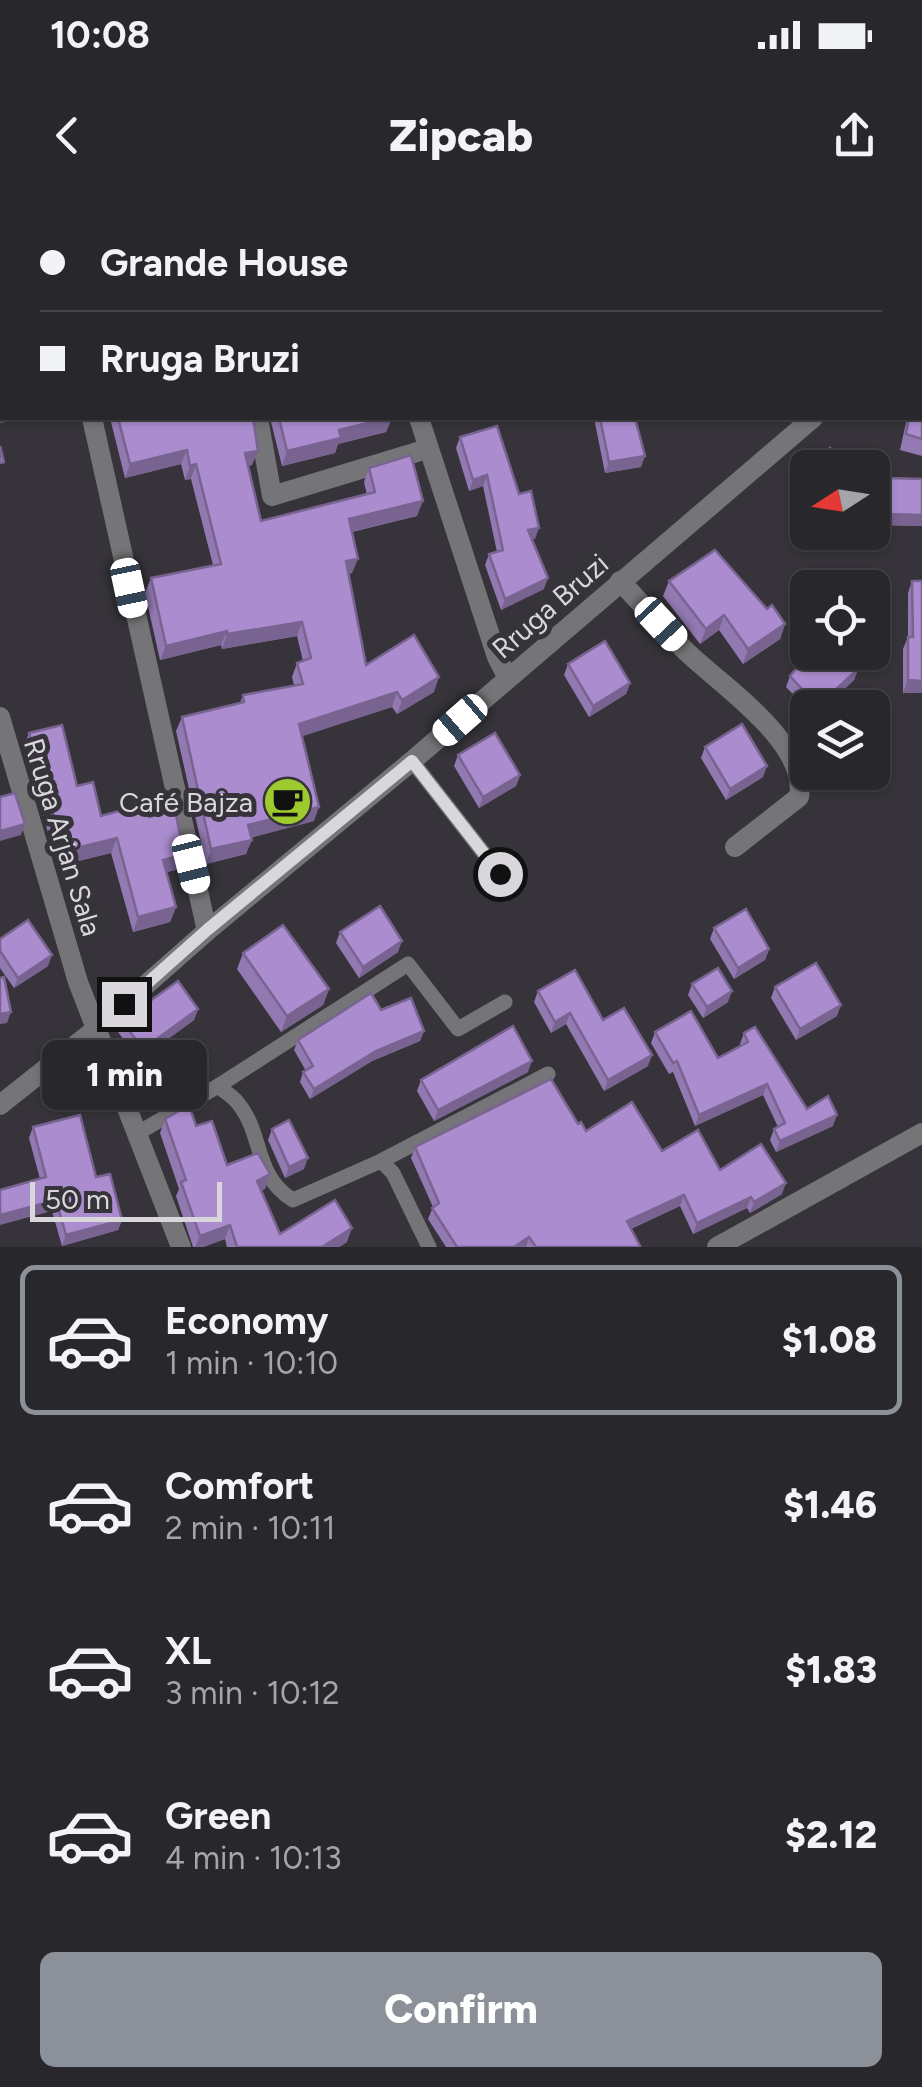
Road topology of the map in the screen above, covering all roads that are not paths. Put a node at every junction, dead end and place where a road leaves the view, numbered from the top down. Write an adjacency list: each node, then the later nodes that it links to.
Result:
1 (92, 420): 12 (street)
2 (258, 420): 5 (street)
3 (420, 420): 5 (street)
4 (811, 420): 6 (street, Rruga Bruzi)
5 (427, 449): 7 (street)
6 (620, 581): 7 (street, Rruga Bruzi); 10 (street)
7 (508, 678): 9 (street, Rruga Bruzi)
8 (0, 717): 14 (street, Rruga Arjan Sala)
9 (412, 761): 11 (lane); 12 (street, Rruga Bruzi)
10 (735, 847)
11 (500, 874)
12 (207, 930): 14 (street, Rruga Bruzi)
13 (504, 1002): 16 (lane)
14 (97, 1028): 17 (street, Rruga Bruzi); 18 (street, Rruga Arjan Sala)
15 (548, 1074): 20 (lane)
16 (218, 1086): 18 (lane); 20 (lane)
17 (0, 1105)
18 (138, 1133): 21 (street, Rruga Arjan Sala)
19 (922, 1133): 23 (street)
20 (381, 1161): 22 (lane)
21 (181, 1247)
22 (429, 1247)
23 (717, 1247)

